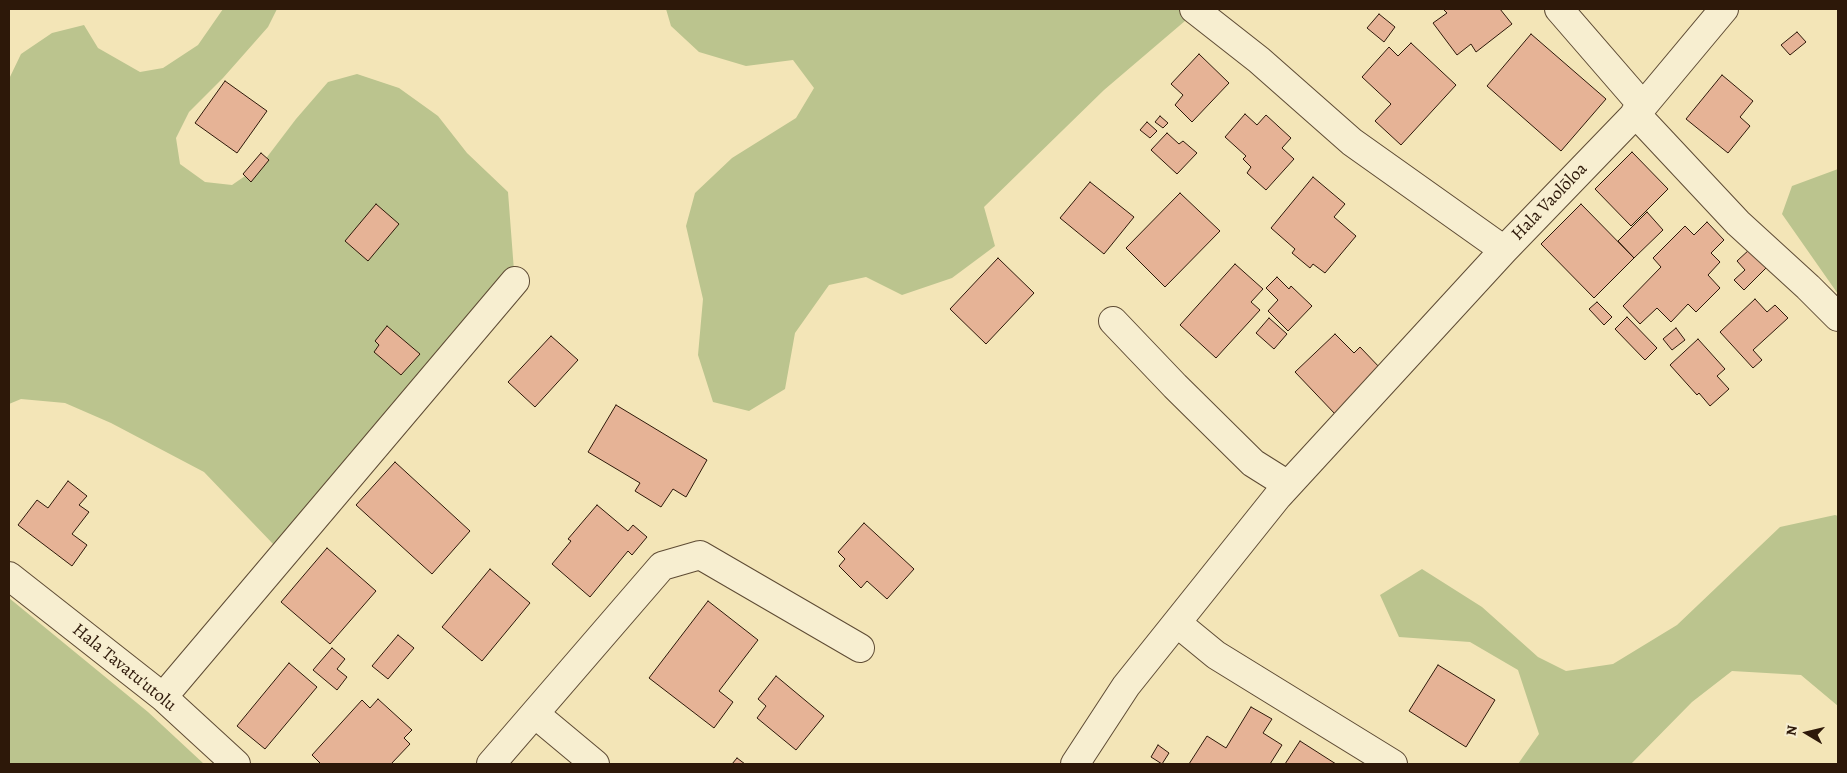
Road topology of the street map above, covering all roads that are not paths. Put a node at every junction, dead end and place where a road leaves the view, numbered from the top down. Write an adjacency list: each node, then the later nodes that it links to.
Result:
1 (1194, 9): 5 (street, Hala Vaolōloa)
2 (1559, 9): 4 (street)
3 (1724, 9): 4 (street, Hala Vaolōloa)
4 (1639, 110): 5 (street, Hala Vaolōloa); 7 (street)
5 (1504, 250): 9 (street)
6 (515, 280): 13 (street)
7 (1838, 317)
8 (1113, 321): 9 (street)
9 (1288, 485): 11 (street)
10 (9, 576): 13 (street, Hala Tavatu'utolu)
11 (1177, 623): 18 (street); 19 (street)
12 (860, 648): 14 (street)
13 (163, 698): 15 (street, Hala Tavatu'utolu)
14 (535, 714): 16 (street); 17 (street)
15 (236, 764)
16 (491, 764)
17 (595, 764)
18 (1075, 764)
19 (1393, 764)

